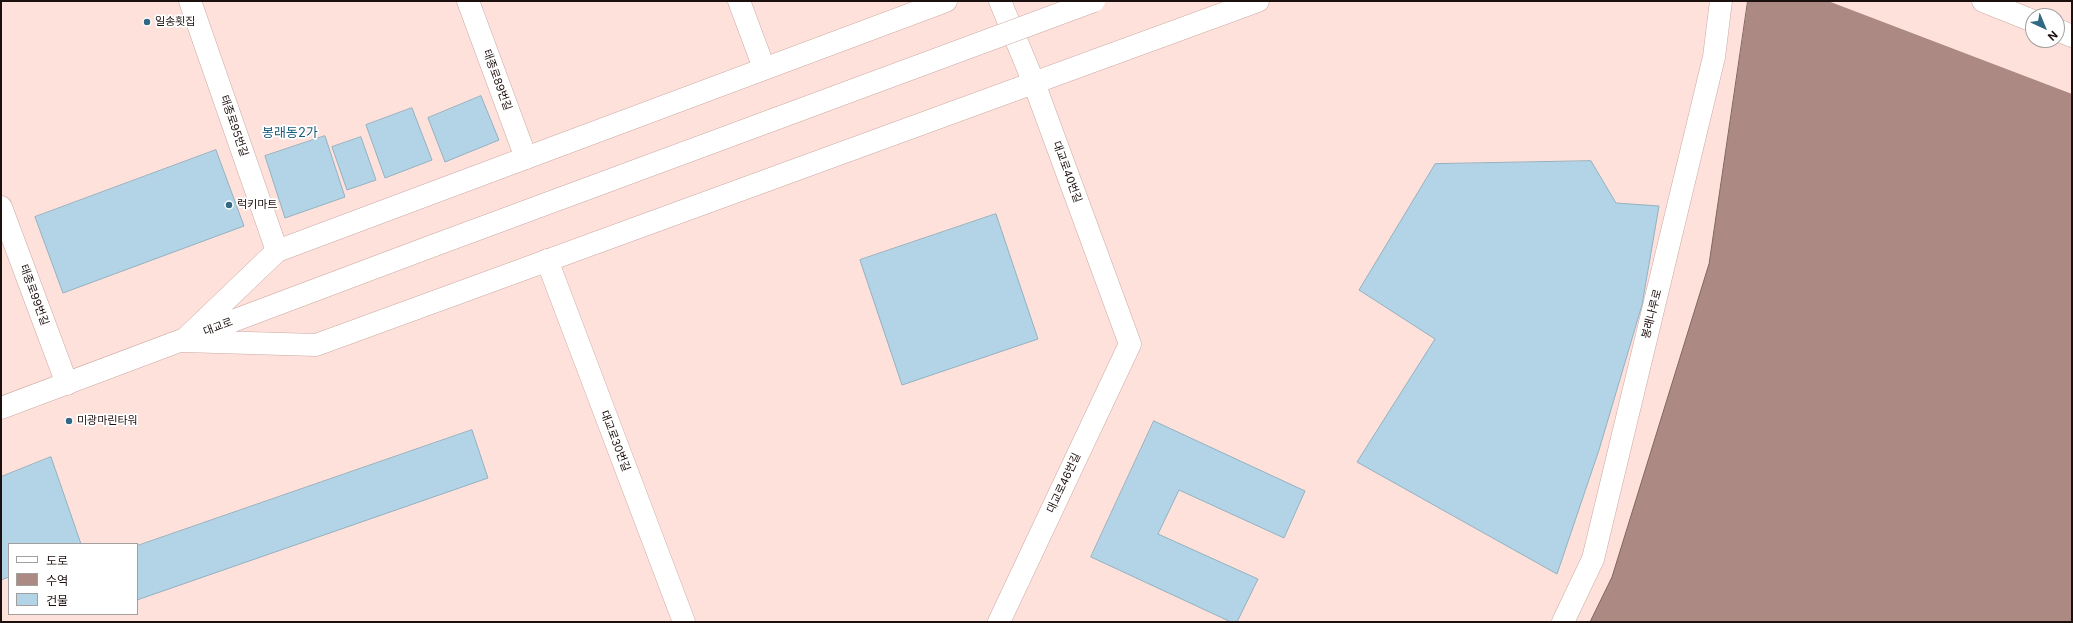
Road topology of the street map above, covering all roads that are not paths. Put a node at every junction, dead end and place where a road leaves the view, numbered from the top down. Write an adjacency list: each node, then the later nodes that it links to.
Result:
1 (190, 1): 15 (main road, 태종로95번길)
2 (468, 1): 13 (main road, 태종로89번길)
3 (739, 1): 11 (main road)
4 (946, 1): 11 (main road)
5 (1000, 1): 12 (main road, 대교로40번길)
6 (1094, 1): 17 (main road, 대교로, bridge)
7 (1258, 1): 12 (main road)
8 (1721, 1): 23 (main road, 봉래나루로)
9 (1983, 1): 10 (main road)
10 (2025, 18)
11 (764, 68): 13 (main road)
12 (1034, 84): 16 (main road); 18 (main road, 대교로40번길)
13 (526, 158): 15 (main road)
14 (1, 206): 19 (main road, 태종로99번길)
15 (277, 251): 17 (main road)
16 (547, 260): 17 (main road); 21 (main road, 대교로30번길)
17 (183, 341): 19 (main road, 대교로)
18 (1130, 344): 22 (main road, 대교로46번길)
19 (67, 384): 20 (main road, 대교로)
20 (1, 408)
21 (684, 622)
22 (999, 622)
23 (1563, 622)

